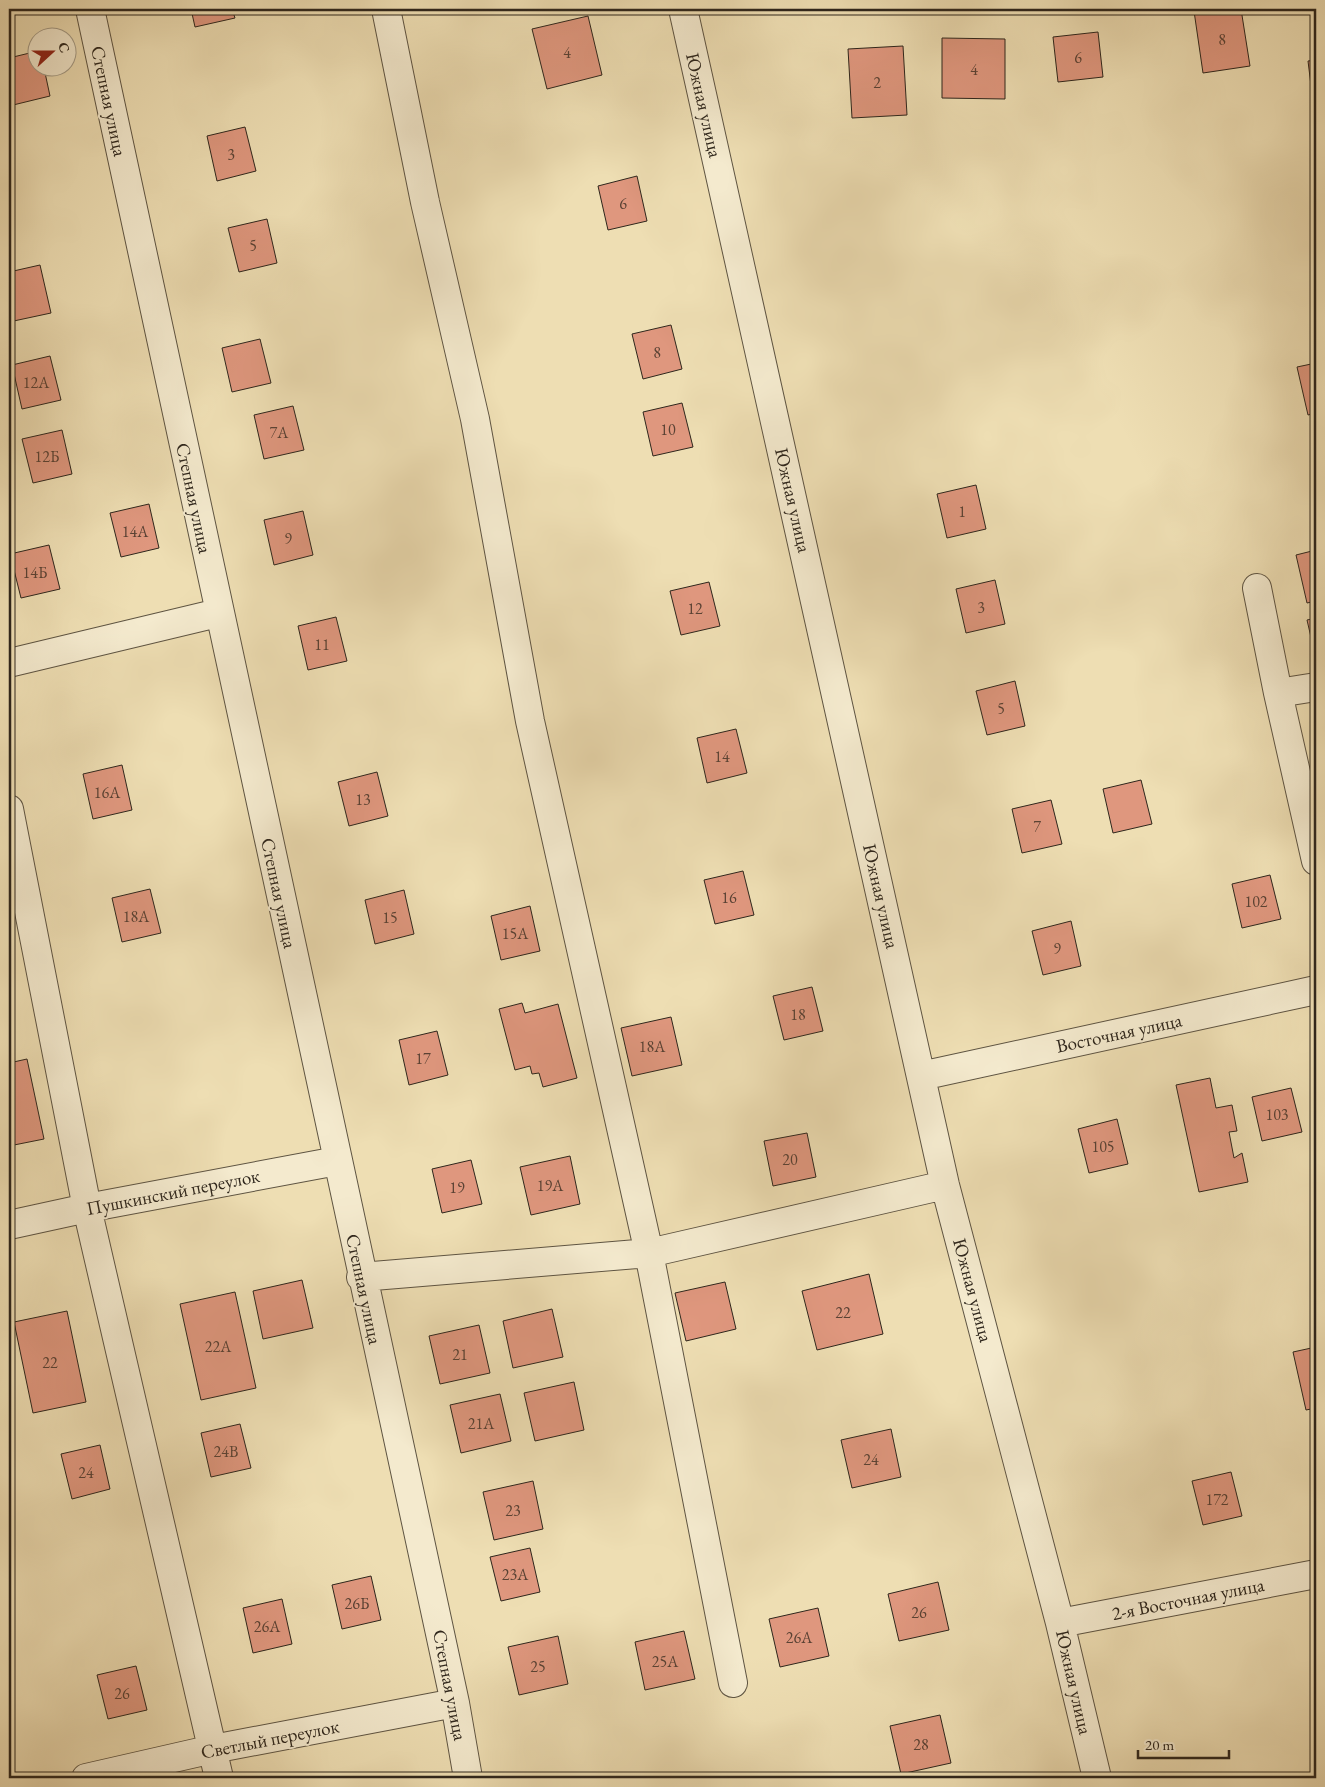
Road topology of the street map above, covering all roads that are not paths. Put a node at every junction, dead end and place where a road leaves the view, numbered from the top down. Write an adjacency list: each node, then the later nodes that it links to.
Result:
1 (90, 9): 5 (street, Степная улица)
2 (386, 9): 17 (street)
3 (683, 9): 12 (street, Южная улица)
4 (1257, 588): 8 (street)
5 (218, 613): 6 (street); 13 (street, Степная улица)
6 (9, 663)
7 (1316, 687): 8 (street)
8 (1278, 693): 10 (street)
9 (9, 809): 15 (street)
10 (1316, 861)
11 (1316, 990): 12 (street, Восточная улица)
12 (921, 1076): 14 (street, Южная улица)
13 (337, 1161): 15 (street, Пушкинский переулок); 18 (street, Степная улица)
14 (945, 1185): 17 (street); 20 (street, Южная улица)
15 (87, 1208): 16 (street, Пушкинский переулок); 23 (street)
16 (9, 1226)
17 (649, 1253): 18 (street); 21 (street)
18 (361, 1277): 22 (street, Степная улица)
19 (1316, 1574): 20 (street, 2-я Восточная улица)
20 (1060, 1623): 27 (street, Южная улица)
21 (733, 1683)
22 (455, 1703): 23 (street, Светлый переулок); 26 (street, Степная улица)
23 (213, 1749): 24 (street, Светлый переулок); 25 (street)
24 (86, 1778)
25 (219, 1778)
26 (468, 1778)
27 (1096, 1778)

